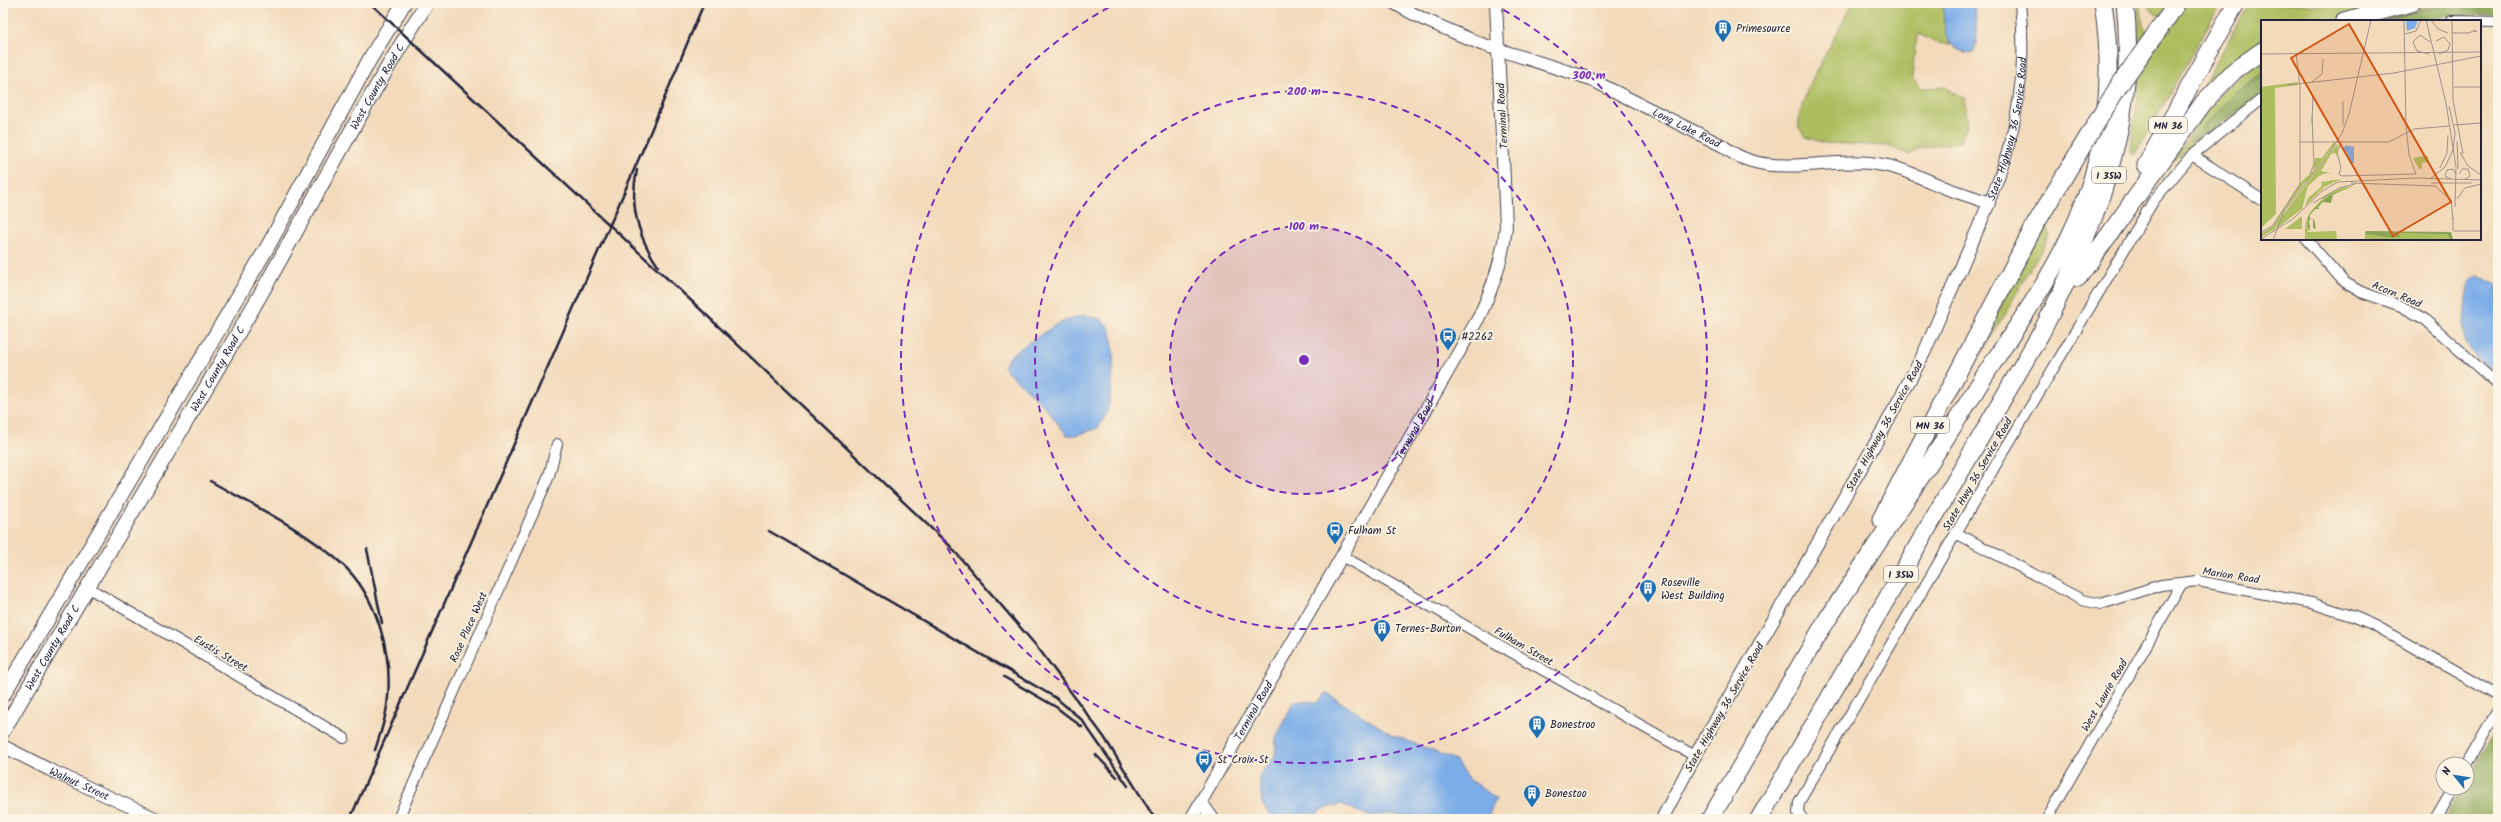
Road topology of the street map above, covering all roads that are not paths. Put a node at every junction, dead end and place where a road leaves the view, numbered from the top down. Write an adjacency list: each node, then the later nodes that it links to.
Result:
1 (404, 3): 30 (main road, West County Road C)
2 (426, 3): 28 (main road, West County Road C)
3 (1394, 3): 14 (street, Long Lake Road)
4 (1496, 3): 14 (street, Terminal Road)
5 (2020, 3): 19 (street, State Highway 36 Service Road)
6 (2103, 3): 29 (highway, I 35W)
7 (2125, 3): 22 (highway, I 35W)
8 (2236, 3): 21 (highway, MN 36)
9 (2411, 3): 11 (highway)
10 (2173, 9): 29 (highway, MN 36, bridge)
11 (2348, 20)
12 (2481, 22): 13 (street)
13 (2498, 22)
14 (1498, 50): 19 (street, Long Lake Road); 26 (street, Terminal Road)
15 (2261, 52): 21 (highway)
16 (2261, 101): 17 (street, State Hwy 36 Service Road)
17 (2192, 155): 18 (street); 25 (street, State Hwy 36 Service Road)
18 (2261, 199)
19 (1989, 203): 36 (street, State Highway 36 Service Road)
20 (2307, 240): 23 (street, Acorn Road)
21 (2098, 247): 22 (highway, MN 36)
22 (2041, 334): 41 (highway, I 35W)
23 (2498, 385)
24 (557, 444): 43 (street, Rose Place West)
25 (1956, 533): 27 (street, Marion Road); 40 (street, State Hwy 36 Service Road)
26 (1342, 556): 36 (street, Fulham Street); 39 (street, Terminal Road)
27 (2182, 583): 31 (street, Marion Road); 48 (street, West Laurie Road)
28 (87, 587): 33 (main road, West County Road C); 34 (street, Eustis Street)
29 (1824, 625): 47 (highway, I 35W)
30 (3, 695)
31 (2498, 696)
32 (2498, 710): 37 (street)
33 (3, 731)
34 (344, 738)
35 (3, 746): 42 (street, Walnut Street)
36 (1695, 756): 46 (street, State Highway 36 Service Road)
37 (2472, 756)
38 (2448, 796): 49 (street)
39 (1201, 802): 44 (street, Terminal Road); 45 (street)
40 (1800, 816)
41 (1760, 818)
42 (157, 819)
43 (398, 819)
44 (1191, 819)
45 (1213, 819)
46 (1662, 819)
47 (1710, 819)
48 (2046, 819)
49 (2435, 819)

